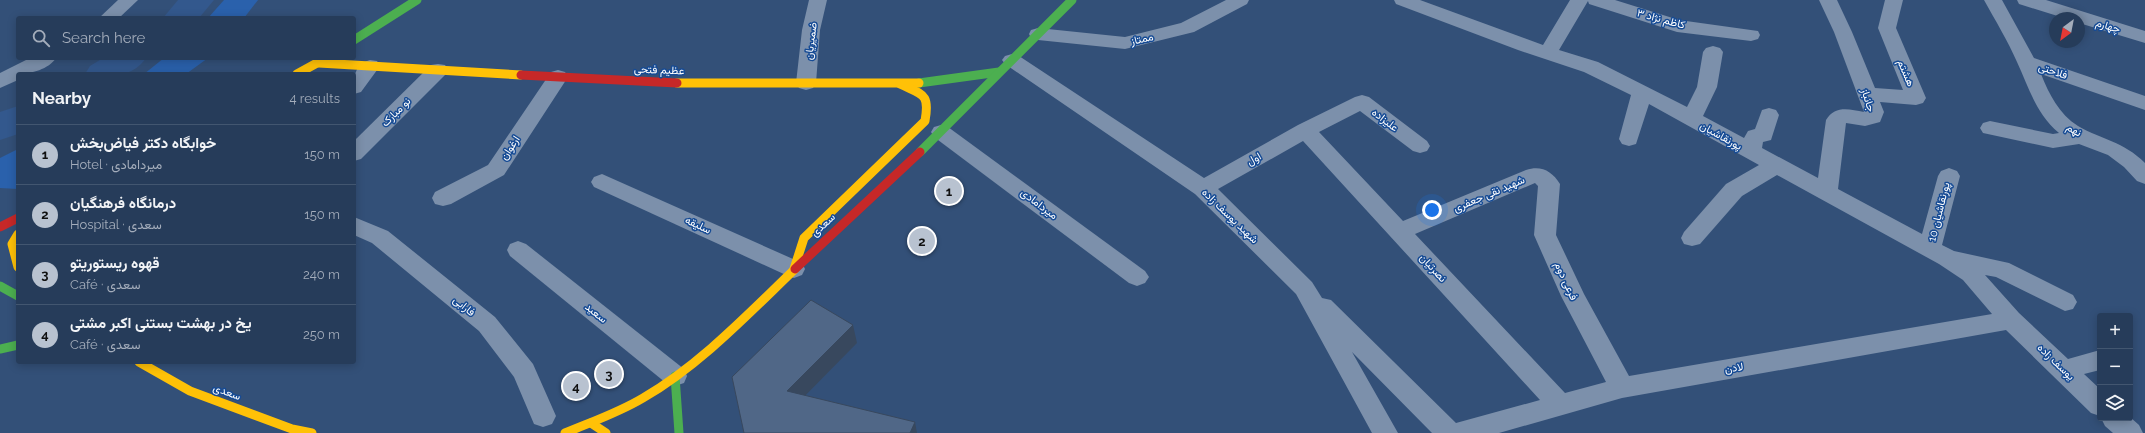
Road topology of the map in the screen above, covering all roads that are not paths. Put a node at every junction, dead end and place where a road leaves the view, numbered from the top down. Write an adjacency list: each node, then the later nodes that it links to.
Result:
1 (129, 0): 13 (street)
2 (818, 0): 31 (street, ضمیریان)
3 (1072, 0): 14 (main road, سعدی)
4 (1240, 0): 14 (street, ممتاز)
5 (1403, 0): 19 (street, پورنقاشیان)
6 (1579, 0): 19 (street)
7 (1596, 0): 15 (street, کاظم نژاد ۳)
8 (1828, 0): 35 (street, جانباز)
9 (1894, 0): 35 (street, هشتم)
10 (1993, 0): 22 (street, فلاحتی)
11 (2026, 0): 16 (street, چهارم)
12 (407, 3): 17 (main road)
13 (110, 16)
14 (1038, 34): 24 (main road, سعدی)
15 (1751, 35)
16 (2145, 37)
17 (356, 39)
18 (1713, 52): 38 (street)
19 (1548, 53): 34 (street, پورنقاشیان)
20 (42, 60): 26 (street)
21 (323, 60): 23 (main road, عظیم فتحی); 27 (main road)
22 (2027, 62): 36 (street, فلاحتی); 42 (street, نهم)
23 (370, 66): 25 (main road, عظیم فتحی); 32 (street)
24 (1005, 66): 33 (main road, عظیم فتحی); 41 (main road, سعدی); 52 (street, شهید یوسف زاده)
25 (438, 70): 29 (main road, عظیم فتحی); 45 (street, نو مبارک)
26 (18, 72)
27 (301, 72)
28 (16, 73): 30 (street)
29 (558, 77): 31 (main road, عظیم فتحی); 54 (street, ارغوان)
30 (0, 81)
31 (806, 83): 33 (main road, عظیم فتحی)
32 (356, 84)
33 (900, 84): 66 (main road)
34 (1642, 92): 38 (street, پورنقاشیان); 43 (street)
35 (1866, 94): 53 (street, جانباز)
36 (2145, 103)
37 (1769, 114): 46 (street)
38 (1691, 119): 46 (street, پورنقاشیان)
39 (1990, 128): 42 (street)
40 (1305, 130): 44 (street, علیزاده); 52 (street, اول); 60 (street, نصرتیان)
41 (941, 132): 66 (main road, سعدی); 67 (street, میردامادی)
42 (2082, 136): 50 (street, نهم)
43 (1629, 139)
44 (1420, 146)
45 (356, 152)
46 (1750, 152): 47 (street, پورنقاشیان)
47 (1775, 166): 53 (street, پورنقاشیان); 62 (street)
48 (1534, 175): 60 (street, شهید نقی جعفری); 79 (street, فرعی دوم)
49 (1949, 176): 64 (street, پورنقاشیان 10)
50 (2145, 176)
51 (602, 182): 66 (street, سلیقه)
52 (1202, 188): 69 (street, شهید یوسف زاده)
53 (1827, 194): 64 (street, پورنقاشیان)
54 (442, 198)
55 (16, 212): 56 (main road)
56 (6, 214)
57 (16, 219): 59 (main road)
58 (356, 226): 82 (street, فارابی)
59 (0, 227)
60 (1399, 232): 81 (street, نصرتیان)
61 (16, 237): 65 (main road)
62 (1692, 238)
63 (518, 250): 78 (street, سعید)
64 (1939, 253): 71 (street); 72 (street, پورنقاشیان)
65 (16, 259)
66 (794, 269): 78 (main road, سعدی)
67 (1137, 277)
68 (0, 286): 70 (main road)
69 (1304, 288): 88 (street, شهید یوسف زاده); 89 (street)
70 (16, 295)
71 (2065, 302)
72 (2011, 320): 77 (street, یوسف زاده); 79 (street, لادن)
73 (16, 345): 74 (main road)
74 (0, 349)
75 (2097, 361): 77 (street)
76 (143, 364): 85 (main road, سعدی)
77 (2064, 370): 80 (street, یوسف زاده)
78 (675, 376): 84 (main road, سعدی); 87 (main road)
79 (1622, 388): 81 (street, لادن)
80 (2097, 401)
81 (1560, 405): 90 (street, لادن)
82 (544, 416)
83 (2117, 421): 91 (street)
84 (596, 430): 86 (main road, سعدی)
85 (298, 432)
86 (566, 433)
87 (679, 433)
88 (1385, 433)
89 (1449, 433)
90 (1460, 433)
91 (2130, 433)

